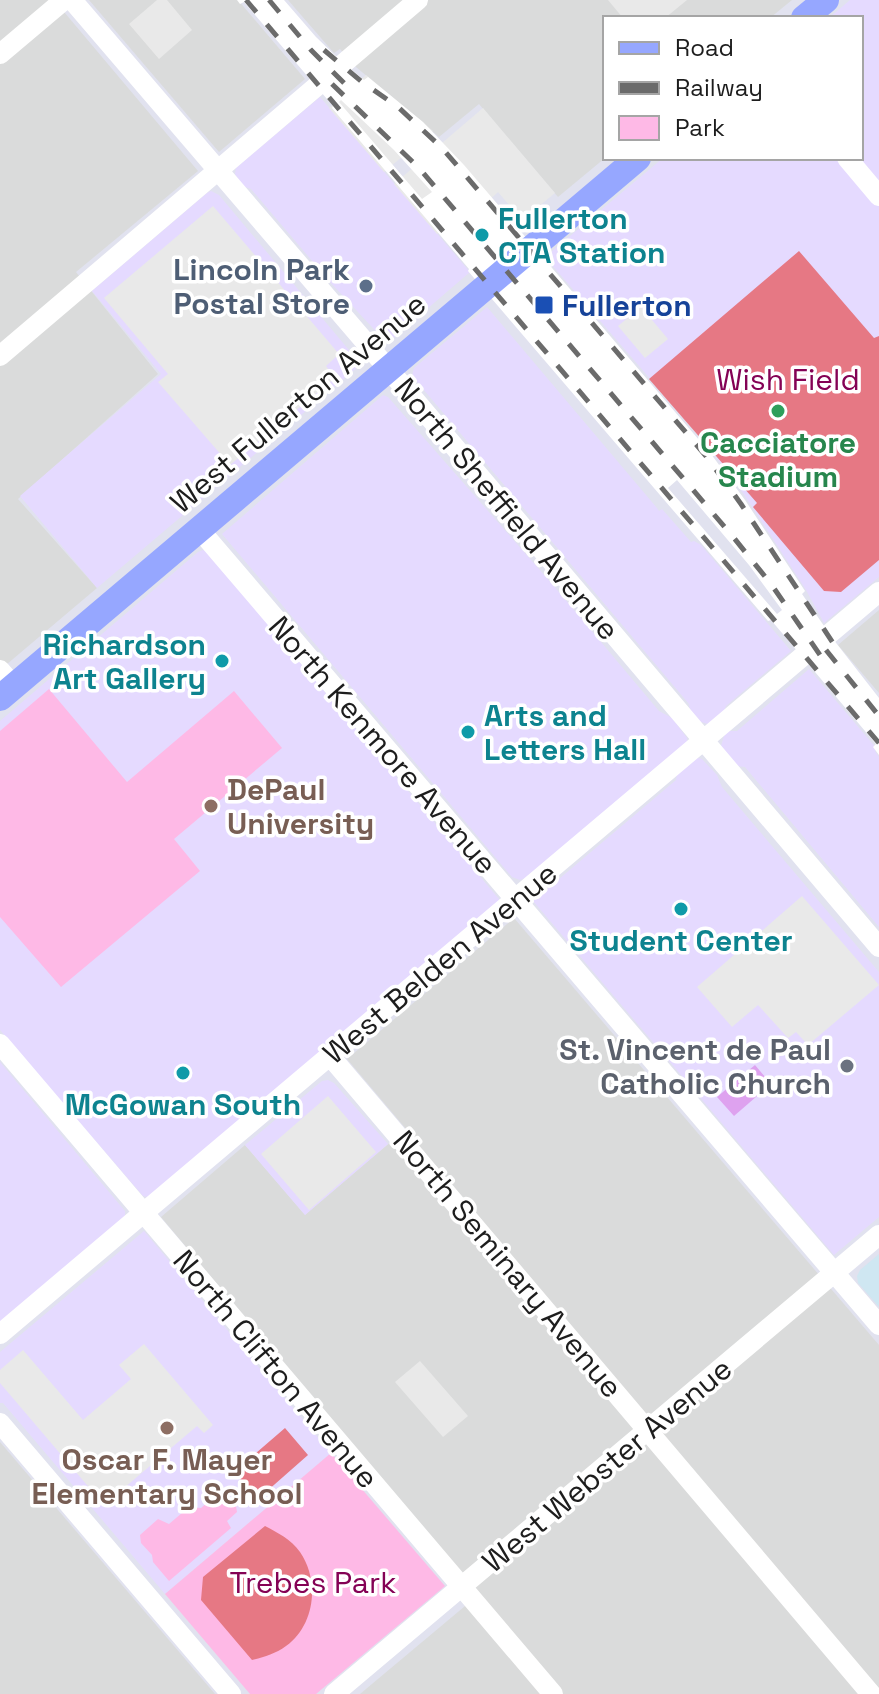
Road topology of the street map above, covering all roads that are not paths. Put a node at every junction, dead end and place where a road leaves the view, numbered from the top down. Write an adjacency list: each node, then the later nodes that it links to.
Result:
1 (64, 0): 6 (street)
2 (72, 0): 9 (street, North Sheffield Avenue)
3 (418, 0): 9 (street)
4 (826, 0): 5 (main road)
5 (806, 16)
6 (0, 54)
7 (636, 160): 12 (main road, West Fullerton Avenue)
8 (849, 160): 10 (street)
9 (218, 170): 11 (street); 12 (street, North Sheffield Avenue)
10 (879, 196)
11 (0, 356)
12 (389, 369): 13 (main road, West Fullerton Avenue); 16 (street, North Sheffield Avenue)
13 (199, 529): 15 (main road, West Fullerton Avenue); 17 (street, North Kenmore Avenue)
14 (879, 592): 16 (street, West Belden Avenue)
15 (5, 685)
16 (703, 741): 17 (street, West Belden Avenue); 18 (street, North Sheffield Avenue)
17 (515, 899): 20 (street, West Belden Avenue); 23 (street, North Kenmore Avenue)
18 (879, 947)
19 (0, 1044): 21 (street, North Clifton Avenue)
20 (330, 1056): 21 (street, West Belden Avenue); 27 (street, North Seminary Avenue)
21 (144, 1213): 25 (street, West Belden Avenue); 28 (street, North Clifton Avenue)
22 (879, 1235): 23 (street, West Webster Avenue)
23 (834, 1273): 24 (street, North Kenmore Avenue); 27 (street, West Webster Avenue)
24 (879, 1325)
25 (0, 1334)
26 (0, 1423): 29 (street)
27 (648, 1430): 28 (street, West Webster Avenue); 32 (street, North Seminary Avenue)
28 (461, 1587): 30 (street, West Webster Avenue); 31 (street, North Clifton Avenue)
29 (231, 1694)
30 (334, 1694)
31 (553, 1694)
32 (871, 1694)

